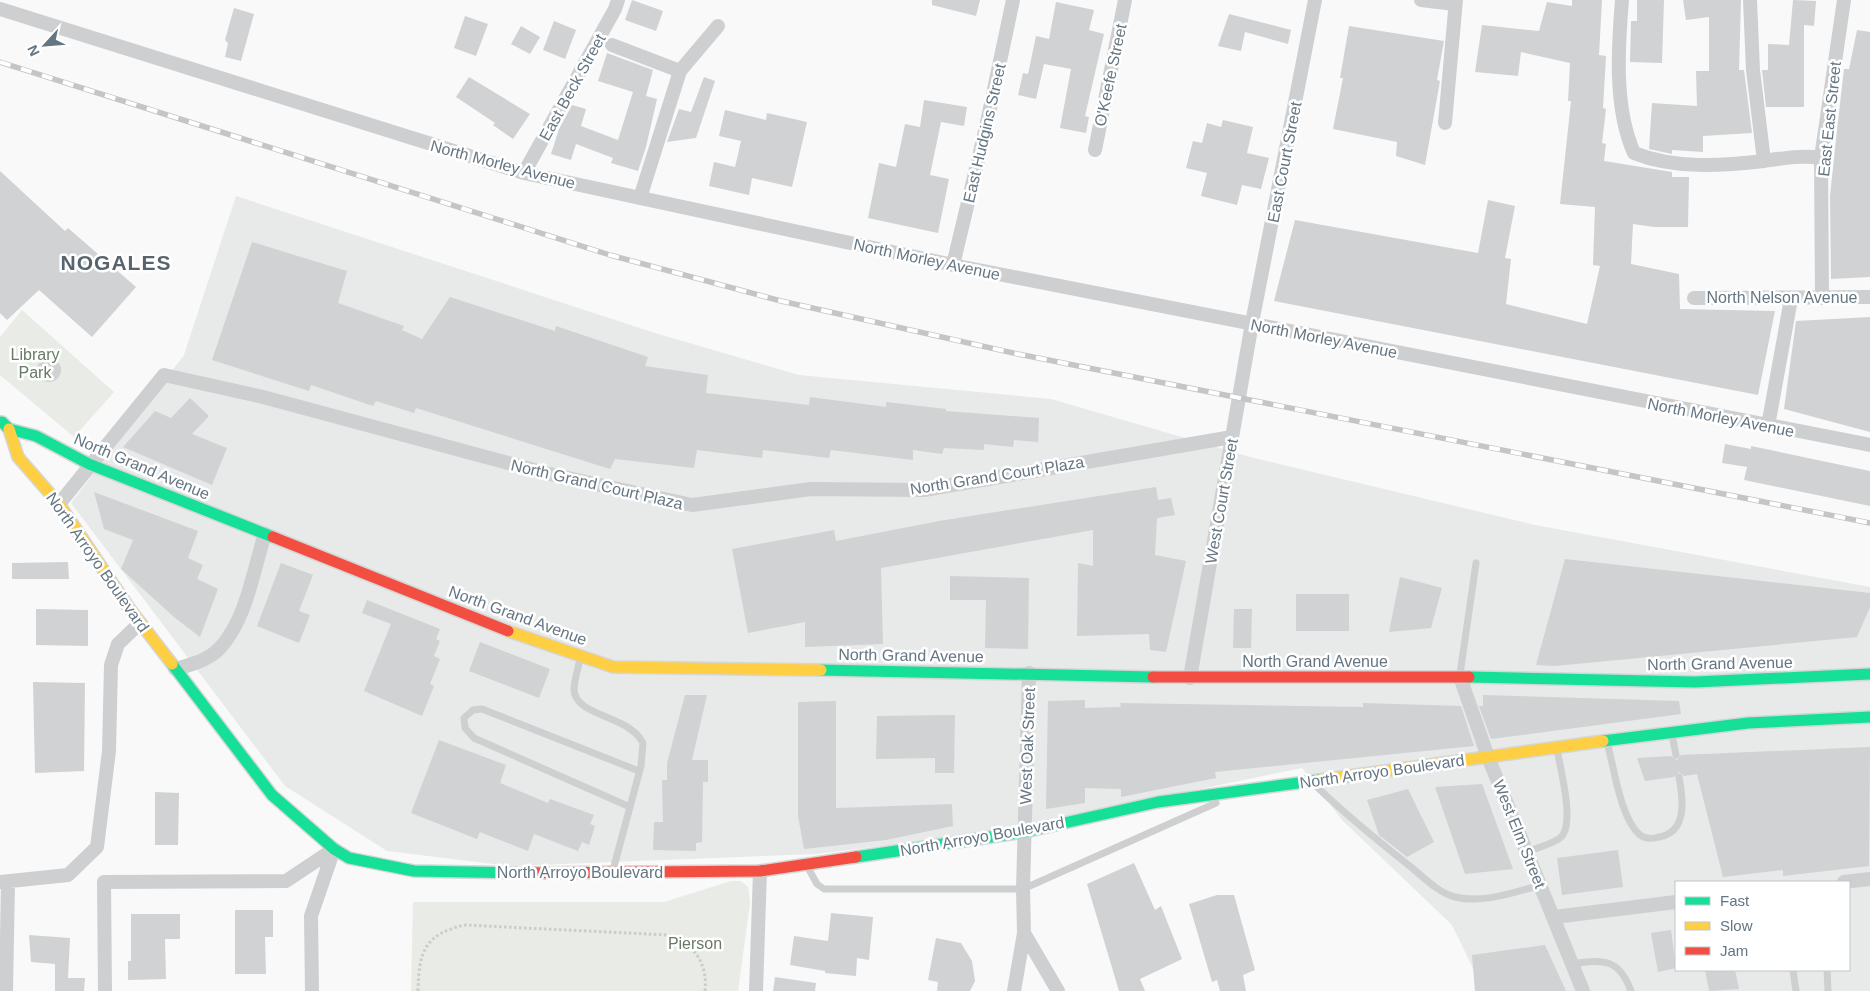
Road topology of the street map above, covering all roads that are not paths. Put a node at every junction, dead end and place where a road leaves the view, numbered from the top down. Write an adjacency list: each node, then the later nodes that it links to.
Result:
1 (618, 0): 18 (street, East Beck Street)
2 (1013, 0): 20 (street, East Hudgins Street)
3 (1125, 0): 15 (street, O'Keefe Street)
4 (1315, 0): 25 (street, East Court Street)
5 (1421, 0): 9 (street)
6 (1622, 0): 17 (street)
7 (1750, 0): 17 (street)
8 (1844, 0): 16 (street, East East Street)
9 (1456, 2): 14 (street)
10 (0, 9): 18 (street, North Morley Avenue)
11 (718, 26): 13 (street)
12 (612, 45): 13 (street)
13 (680, 71): 19 (street)
14 (1445, 123)
15 (1095, 150)
16 (1821, 158): 17 (street); 23 (street, East East Street)
17 (1764, 160)
18 (524, 173): 19 (street, North Morley Avenue)
19 (640, 198): 20 (street, North Morley Avenue)
20 (953, 265): 25 (street, North Morley Avenue)
21 (1870, 296): 23 (street, North Nelson Avenue)
22 (1694, 298): 24 (street, North Nelson Avenue)
23 (1822, 298): 24 (street, North Nelson Avenue)
24 (1791, 299): 26 (street)
25 (1252, 323): 26 (street, North Morley Avenue); 28 (street, West Court Street)
26 (1768, 426): 29 (street, North Morley Avenue)
27 (3, 428): 30 (main road, North Grand Avenue); 31 (main road, North Arroyo Boulevard)
28 (1232, 437): 30 (street, North Grand Court Plaza); 40 (street, West Court Street)
29 (1870, 446)
30 (90, 464): 31 (street, North Grand Court Plaza); 32 (main road, North Grand Avenue)
31 (59, 504): 34 (main road, North Arroyo Boulevard)
32 (265, 534): 35 (main road, North Grand Avenue); 36 (street)
33 (1476, 563): 39 (lane)
34 (140, 623): 36 (main road, North Arroyo Boulevard); 60 (street)
35 (580, 656): 37 (main road, North Grand Avenue); 47 (lane)
36 (175, 669): 53 (main road, North Arroyo Boulevard)
37 (1028, 673): 40 (main road, North Grand Avenue); 52 (street, West Oak Street)
38 (1870, 674): 39 (main road, North Grand Avenue)
39 (1460, 677): 40 (main road, North Grand Avenue); 46 (street, West Elm Street)
40 (1190, 678)
41 (1870, 717): 42 (main road, North Arroyo Boulevard)
42 (1671, 732): 43 (main road, North Arroyo Boulevard); 45 (lane)
43 (1607, 741): 44 (main road, North Arroyo Boulevard); 48 (lane)
44 (1557, 748): 46 (main road, North Arroyo Boulevard); 54 (lane)
45 (1676, 755)
46 (1488, 757): 49 (main road, North Arroyo Boulevard); 54 (street, West Elm Street)
47 (639, 771): 51 (lane); 51 (lane)
48 (1679, 777)
49 (1311, 781): 50 (main road, North Arroyo Boulevard); 61 (lane)
50 (1246, 790): 52 (main road, North Arroyo Boulevard); 62 (lane)
51 (630, 807): 57 (lane)
52 (1024, 832): 55 (main road, North Arroyo Boulevard); 62 (street, West Oak Street)
53 (334, 849): 57 (main road, North Arroyo Boulevard); 70 (street); 71 (street)
54 (1528, 852): 61 (street, West Elm Street)
55 (806, 864): 56 (main road, North Arroyo Boulevard); 62 (lane)
56 (760, 870): 57 (main road, North Arroyo Boulevard); 72 (street)
57 (612, 873)
58 (1870, 879): 59 (street)
59 (1850, 881)
60 (4, 882): 69 (street)
61 (1541, 885): 64 (street, West Elm Street)
62 (1023, 889): 65 (street, West Oak Street)
63 (1675, 902): 64 (street)
64 (1554, 916): 66 (street, West Elm Street)
65 (1024, 933): 73 (street); 74 (street, West Oak Street)
66 (1572, 964): 75 (street, West Elm Street); 76 (lane)
67 (1793, 971): 77 (lane)
68 (1827, 971): 78 (lane)
69 (6, 991)
70 (105, 991)
71 (312, 991)
72 (756, 991)
73 (1014, 991)
74 (1058, 991)
75 (1583, 991)
76 (1631, 991)
77 (1796, 991)
78 (1828, 991)

